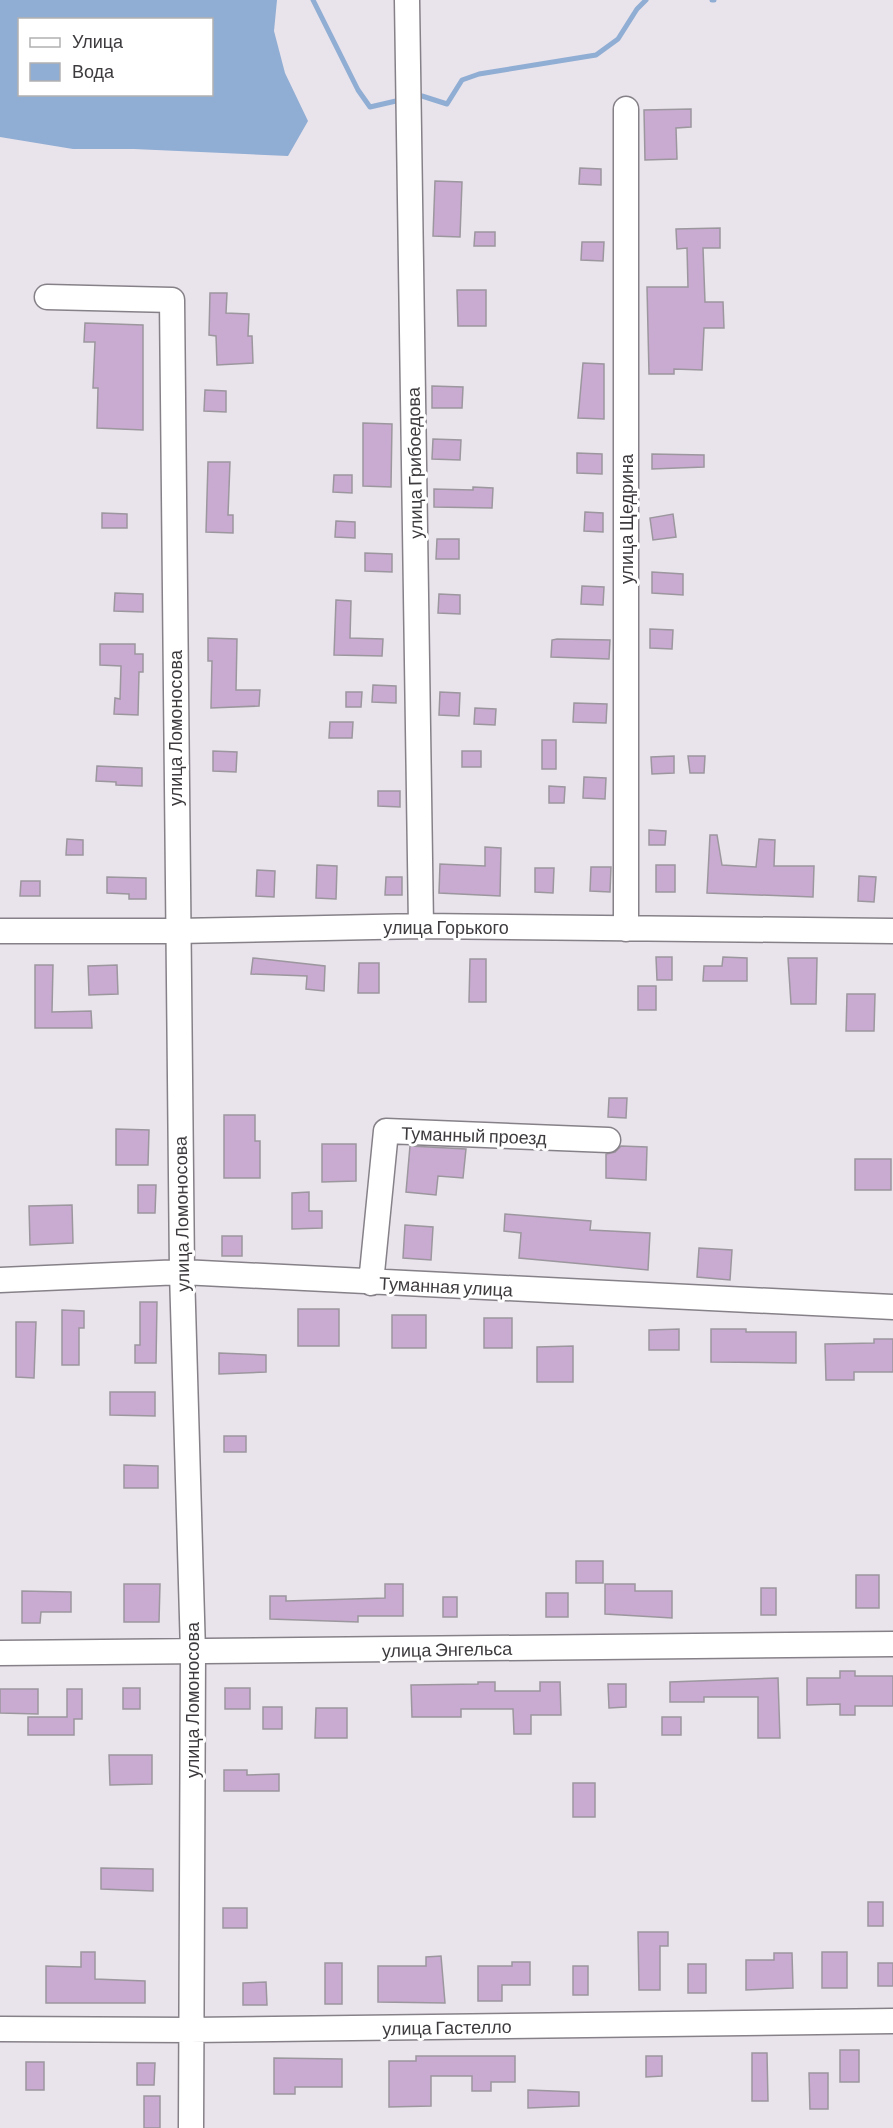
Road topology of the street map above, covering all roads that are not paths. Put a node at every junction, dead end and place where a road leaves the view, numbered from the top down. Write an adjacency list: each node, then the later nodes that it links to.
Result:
1 (407, 0): 4 (street, улица Грибоедова)
2 (626, 109): 5 (street, улица Щедрина)
3 (47, 297): 7 (street, улица Ломоносова)
4 (421, 926): 5 (street, улица Горького); 7 (street, улица Горького)
5 (626, 929): 8 (street, улица Горького)
6 (0, 931): 7 (street, улица Горького)
7 (177, 931): 10 (street, улица Ломоносова)
8 (893, 931)
9 (608, 1140): 12 (street, Туманный проезд)
10 (182, 1272): 11 (street, Туманная улица); 12 (street, Туманная улица); 15 (street, улица Ломоносова)
11 (0, 1280)
12 (371, 1283): 13 (street, Туманная улица)
13 (893, 1307)
14 (893, 1644): 15 (street, улица Энгельса)
15 (193, 1652): 16 (street, улица Энгельса); 19 (street, улица Ломоносова)
16 (0, 1653)
17 (893, 2021): 19 (street, улица Гастелло)
18 (0, 2029): 19 (street, улица Гастелло)
19 (190, 2030): 20 (street, улица Ломоносова)
20 (191, 2128)

